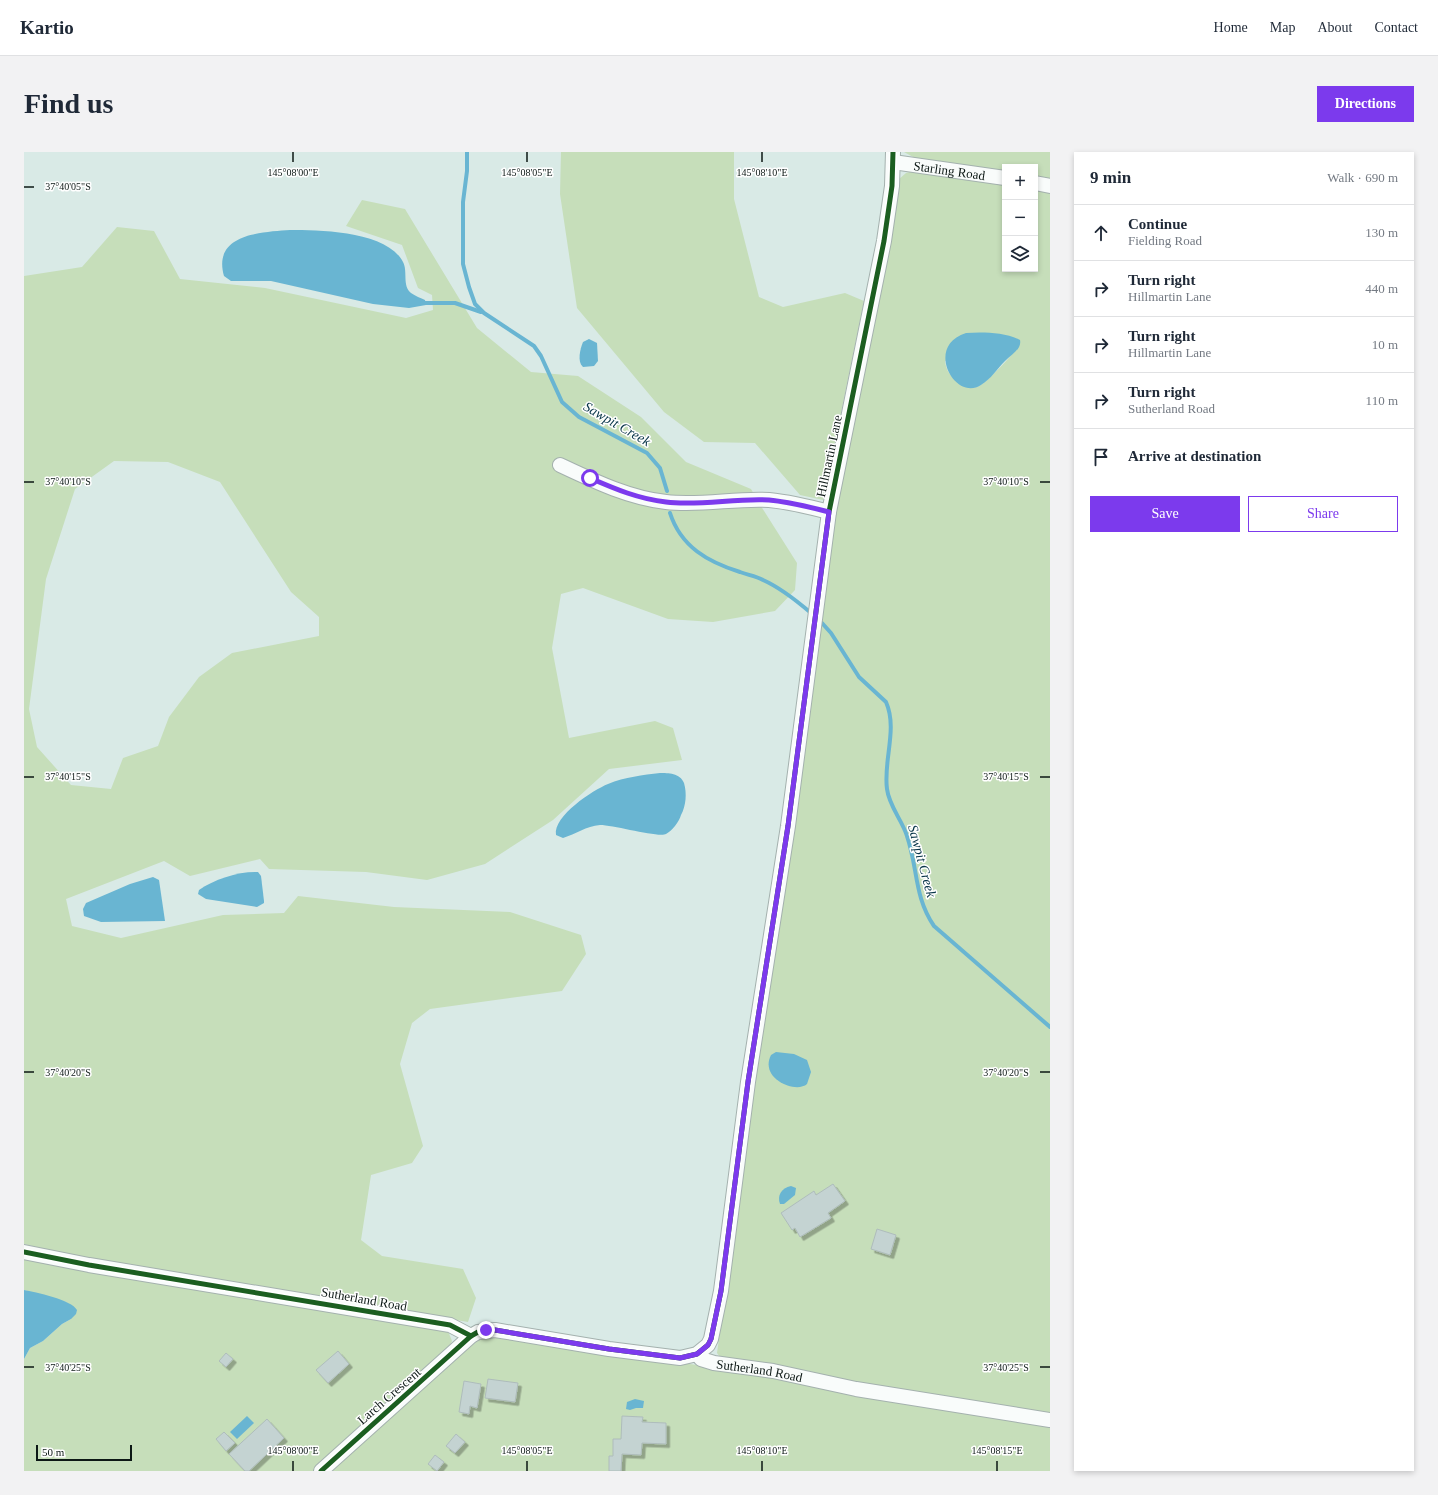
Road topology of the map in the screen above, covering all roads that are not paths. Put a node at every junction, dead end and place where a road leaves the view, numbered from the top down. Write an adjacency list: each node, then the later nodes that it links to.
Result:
1 (893, 157): 2 (street, Starling Road); 6 (street, Hillmartin Lane)
2 (1002, 177)
3 (1038, 184): 4 (street)
4 (1050, 186)
5 (560, 465): 6 (street)
6 (829, 512): 9 (street, Hillmartin Lane)
7 (24, 1252): 8 (street, Sutherland Road)
8 (471, 1336): 9 (street); 11 (street, Larch Crescent)
9 (697, 1354): 10 (street, Sutherland Road)
10 (1050, 1420)
11 (321, 1471)

